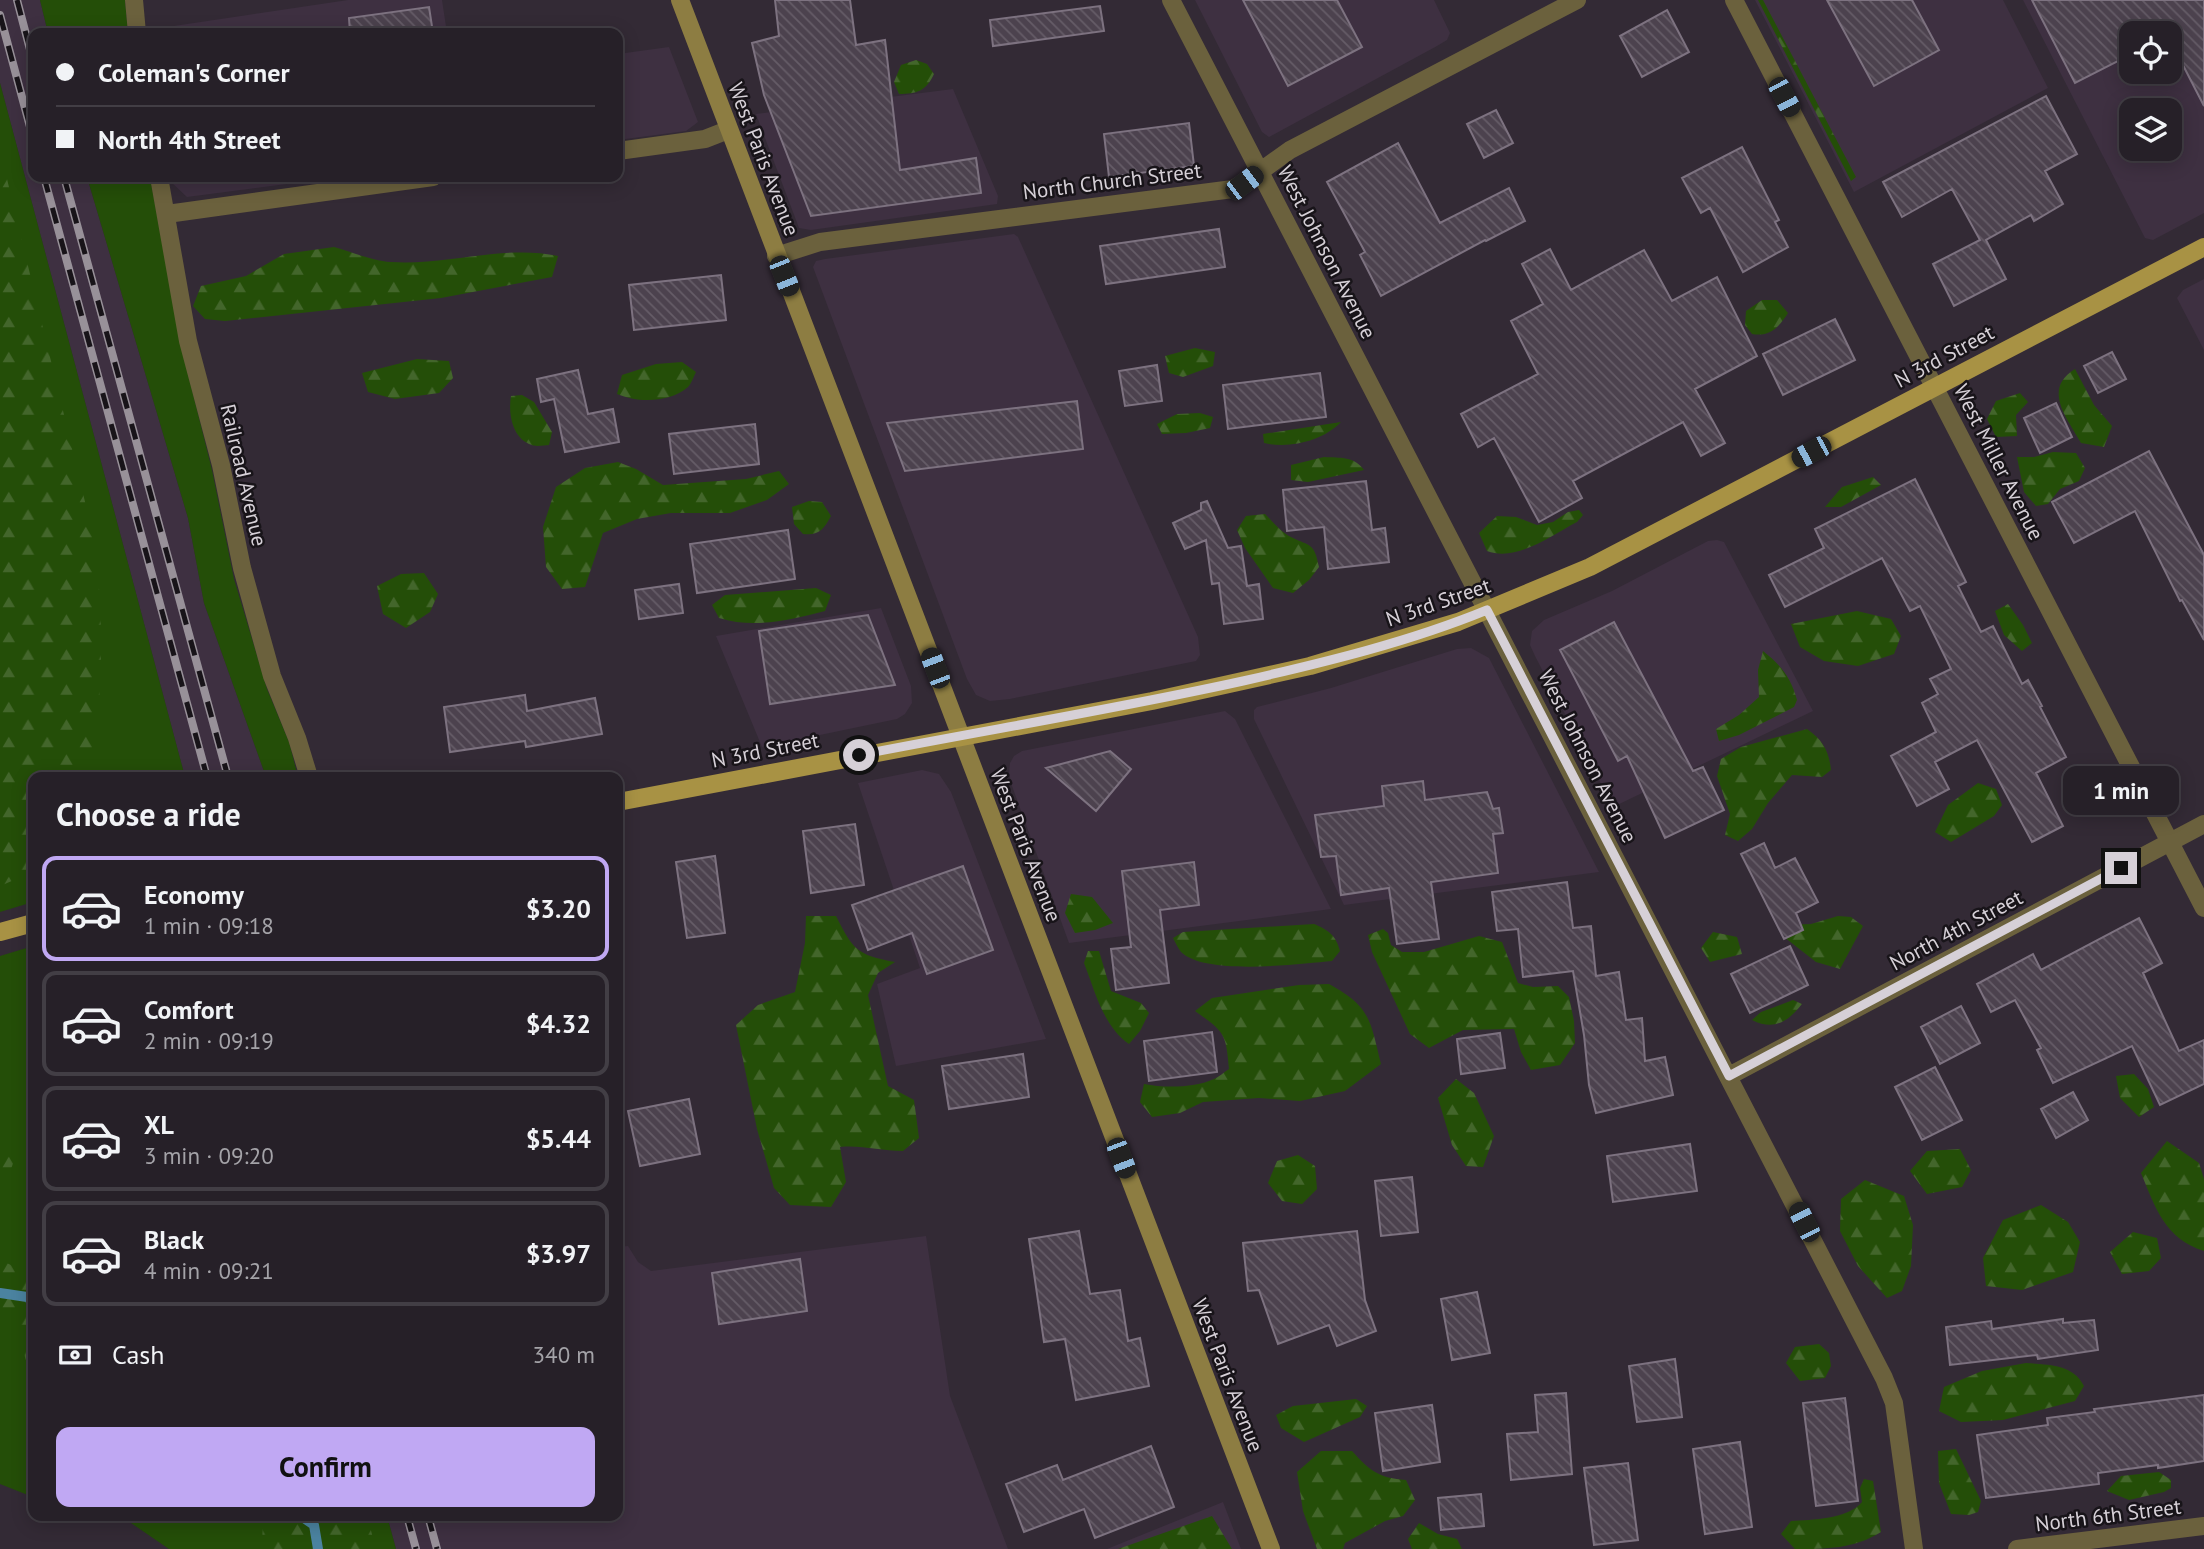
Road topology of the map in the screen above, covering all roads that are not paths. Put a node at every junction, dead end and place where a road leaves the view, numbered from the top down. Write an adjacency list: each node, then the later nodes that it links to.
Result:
1 (134, 0): 6 (street)
2 (680, 0): 7 (main road, West Paris Avenue)
3 (1171, 0): 9 (street, West Johnson Avenue)
4 (1577, 0): 9 (street, North Church Street)
5 (1734, 0): 15 (street, West Miller Avenue)
6 (137, 28)
7 (728, 130): 8 (street); 14 (main road, West Paris Avenue)
8 (623, 150)
9 (1259, 172): 14 (street, North Church Street); 16 (street, West Johnson Avenue)
10 (160, 182): 12 (street, Railroad Avenue)
11 (397, 182): 12 (street)
12 (167, 214): 18 (street, Railroad Avenue)
13 (2204, 247): 15 (main road, N 3rd Street)
14 (776, 256): 17 (main road, West Paris Avenue)
15 (1934, 387): 16 (main road, N 3rd Street); 21 (street, West Miller Avenue)
16 (1487, 610): 17 (main road, N 3rd Street); 25 (street, West Johnson Avenue)
17 (961, 736): 19 (main road, N 3rd Street); 27 (main road, West Paris Avenue)
18 (307, 772)
19 (623, 801)
20 (2204, 824): 21 (street, North 4th Street)
21 (2170, 842): 22 (street, West Miller Avenue); 25 (street, North 4th Street)
22 (2204, 908)
23 (28, 924): 24 (main road)
24 (0, 932)
25 (1729, 1076): 28 (street, West Johnson Avenue)
26 (2204, 1526): 29 (street, North 6th Street)
27 (1271, 1549)
28 (1914, 1549)
29 (2017, 1549)

